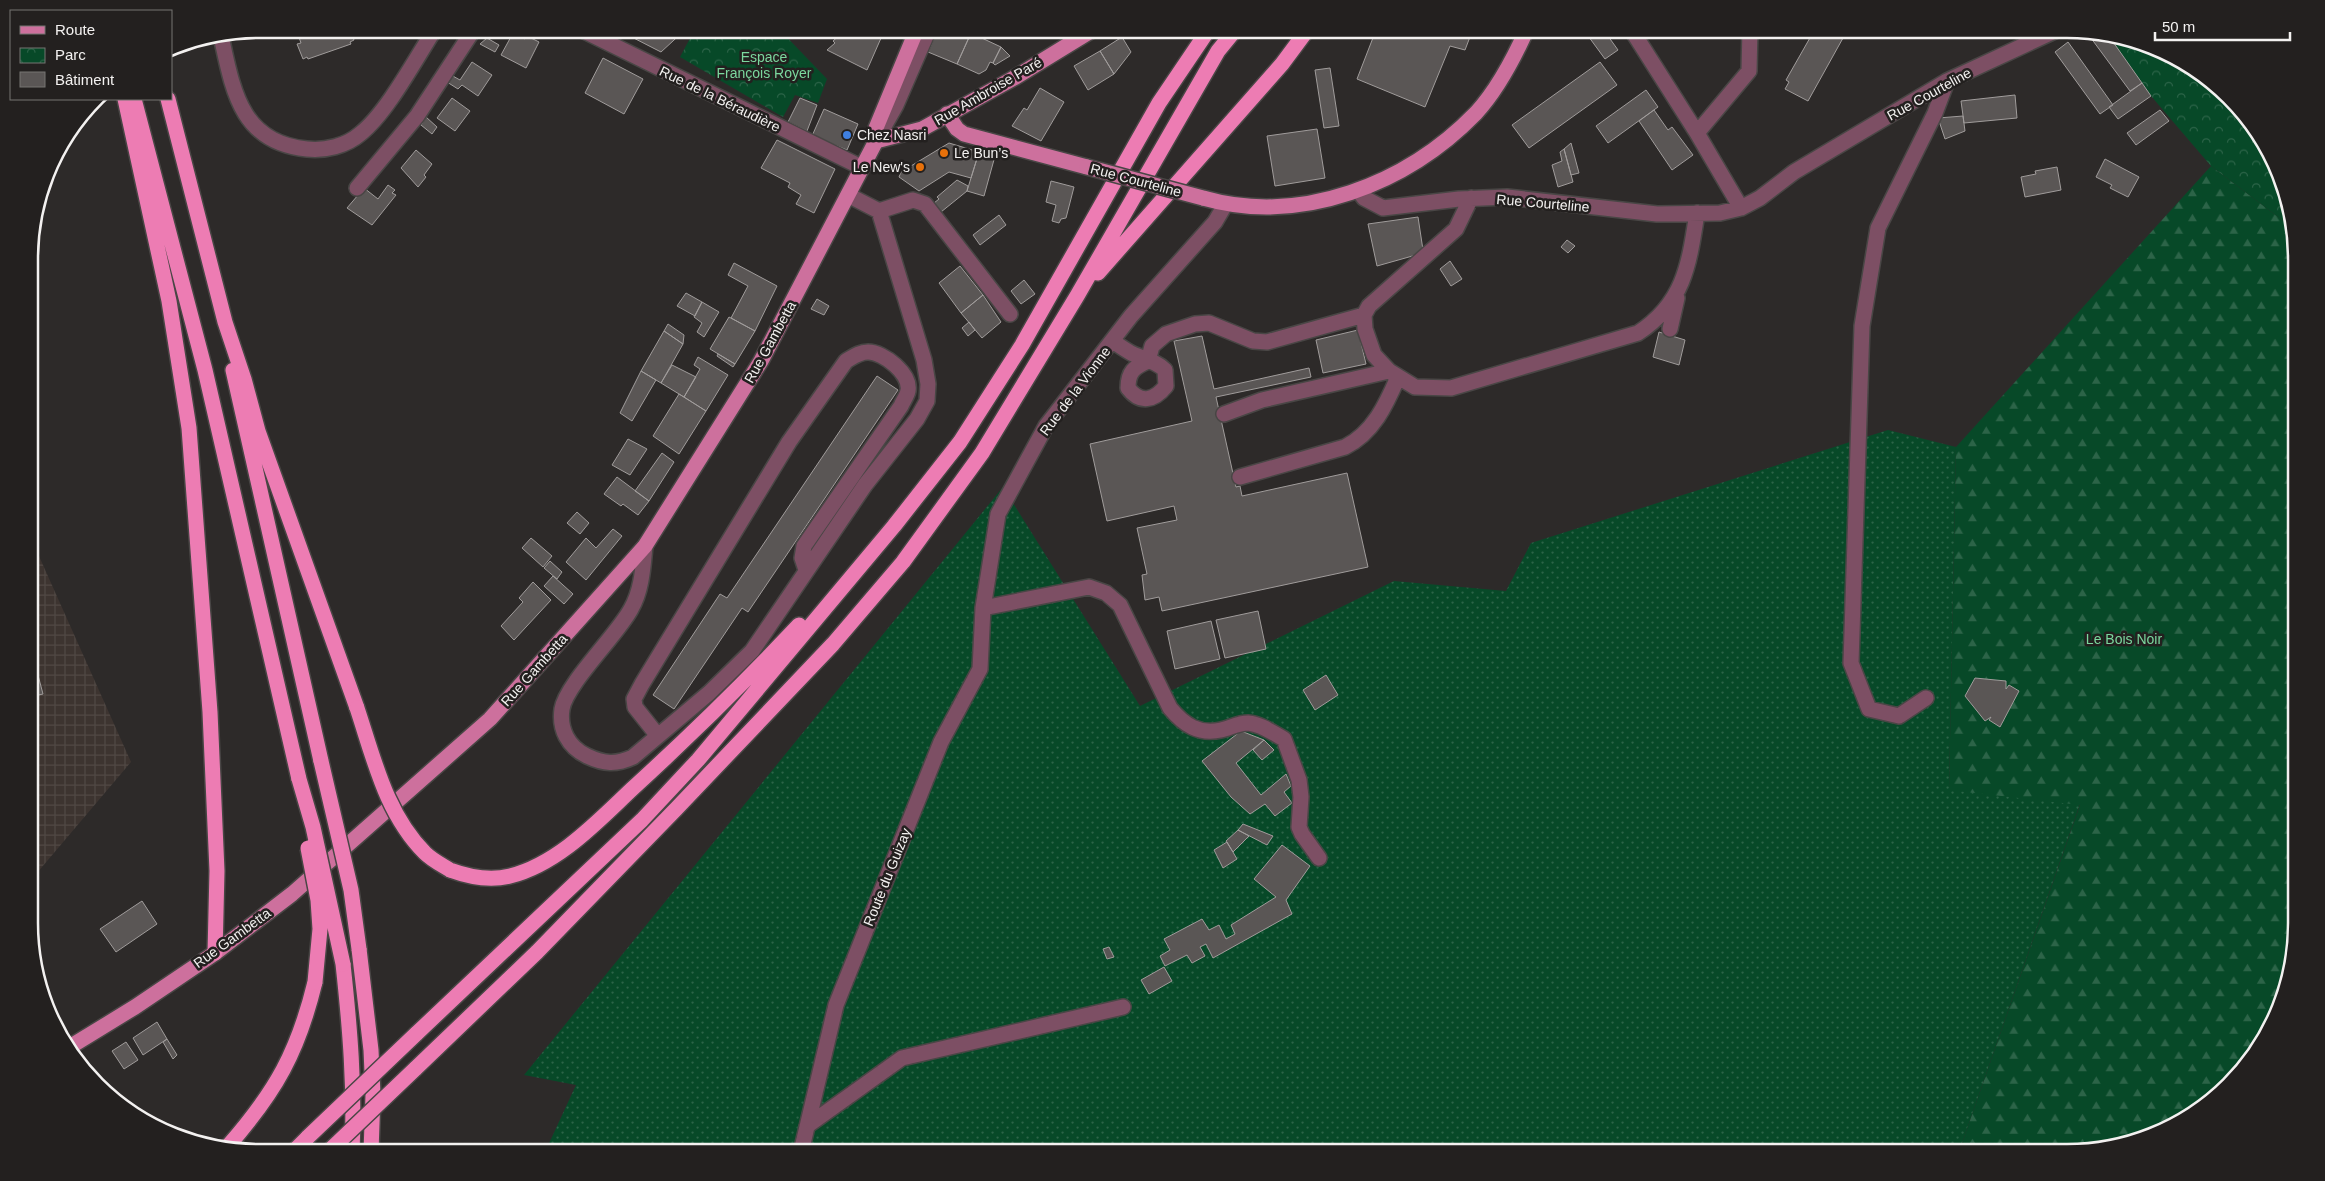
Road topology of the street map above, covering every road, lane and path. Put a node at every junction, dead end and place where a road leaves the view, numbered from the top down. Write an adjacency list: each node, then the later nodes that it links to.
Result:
1 (429, 38): 14 (street)
2 (468, 38): 23 (street)
3 (598, 38): 22 (street, Rue de la Béraudière)
4 (913, 38): 21 (main road, Rue Gambetta)
5 (925, 38): 21 (street)
6 (1079, 38): 19 (main road, Rue Ambroise Paré)
7 (1203, 38): 43 (highway)
8 (1229, 38): 32 (highway)
9 (1301, 38): 32 (highway)
10 (1522, 38): 24 (main road)
11 (1637, 38): 20 (street)
12 (1750, 38): 20 (street)
13 (2040, 38): 15 (street, Rue Courteline)
14 (223, 40)
15 (1947, 81): 28 (street, Rue Courteline); 47 (street)
16 (124, 100): 51 (highway)
17 (134, 100): 49 (highway, bridge)
18 (168, 100): 35 (highway)
19 (947, 114): 21 (main road, Rue Ambroise Paré); 27 (main road, Rue Courteline, bridge)
20 (1697, 133): 28 (street)
21 (876, 141): 22 (main road, Rue Gambetta)
22 (861, 167): 25 (main road, Rue Gambetta)
23 (358, 188)
24 (1358, 190): 26 (street, Rue Courteline); 27 (main road, Rue Courteline)
25 (848, 195): 29 (street); 44 (main road, Rue Gambetta)
26 (1471, 198): 30 (street, Rue Courteline); 34 (street)
27 (1225, 204): 37 (street, Rue de la Vionne)
28 (1742, 208): 30 (street, Rue Courteline)
29 (879, 211): 33 (street); 45 (street)
30 (1697, 214): 31 (street)
31 (1678, 292): 36 (street); 38 (street)
32 (1077, 296): 57 (highway, bridge)
33 (1010, 314)
34 (1364, 315): 37 (street); 38 (street)
35 (225, 322): 43 (highway, bridge); 59 (highway, bridge)
36 (1670, 329)
37 (1112, 341): 46 (street, Rue de la Vionne)
38 (1393, 374): 39 (street); 40 (street)
39 (1224, 414)
40 (1319, 454): 41 (street); 42 (street)
41 (1300, 468)
42 (1240, 477)
43 (894, 526): 56 (highway, bridge)
44 (645, 546): 48 (street); 51 (main road, Rue Gambetta)
45 (806, 570): 48 (street); 48 (street)
46 (984, 608): 50 (street); 54 (street, Route du Guizay)
47 (1926, 698)
48 (658, 736)
49 (302, 795): 55 (highway, bridge); 58 (highway, bridge)
50 (1319, 858)
51 (215, 953): 53 (main road, Rue Gambetta)
52 (1123, 1007): 54 (street)
53 (74, 1044)
54 (807, 1126): 60 (street, Route du Guizay)
55 (232, 1142)
56 (302, 1144)
57 (336, 1144)
58 (352, 1144)
59 (371, 1144)
60 (803, 1144)

